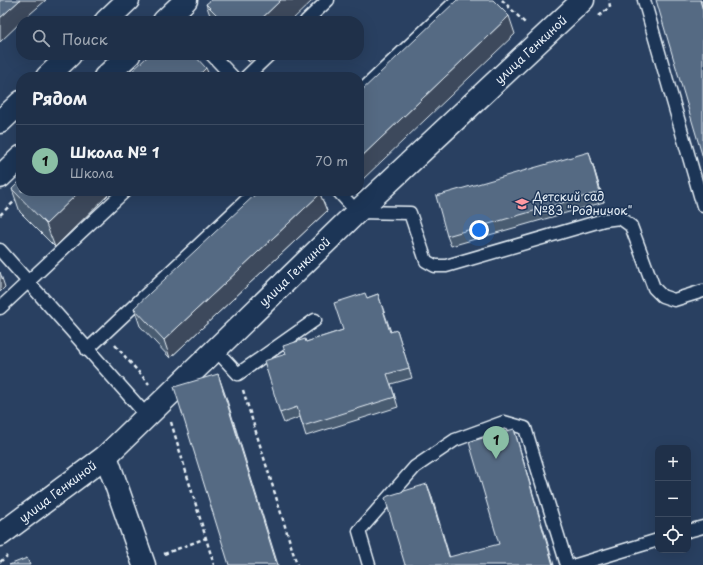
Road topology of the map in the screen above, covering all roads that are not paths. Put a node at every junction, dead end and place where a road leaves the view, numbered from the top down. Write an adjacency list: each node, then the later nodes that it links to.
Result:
1 (128, 0): 6 (street)
2 (328, 0): 7 (lane)
3 (456, 0): 16 (lane)
4 (584, 0): 25 (street, улица Генкиной)
5 (644, 0): 24 (lane)
6 (111, 16)
7 (311, 16)
8 (65, 60): 12 (street)
9 (123, 60): 13 (street)
10 (217, 60): 14 (lane)
11 (264, 60): 15 (lane)
12 (52, 72)
13 (110, 72)
14 (228, 72)
15 (251, 72)
16 (364, 88)
17 (16, 107): 18 (street)
18 (0, 122)
19 (16, 162): 20 (street)
20 (0, 177)
21 (120, 196): 27 (lane)
22 (251, 196): 32 (lane)
23 (343, 196): 25 (lane)
24 (703, 206)
25 (357, 212): 28 (lane); 31 (street, улица Генкиной)
26 (0, 250): 27 (lane)
27 (29, 281): 29 (lane); 32 (lane)
28 (703, 291)
29 (0, 308)
30 (315, 320): 31 (lane)
31 (215, 349): 33 (street, улица Генкиной)
32 (87, 350): 33 (lane)
33 (147, 416): 34 (street, улица Генкиной)
34 (106, 456): 37 (street, улица Генкиной); 39 (street)
35 (703, 527): 36 (lane)
36 (691, 530)
37 (2, 531)
38 (655, 541): 42 (lane)
39 (144, 565)
40 (369, 565): 41 (lane)
41 (567, 565)
42 (576, 565)

